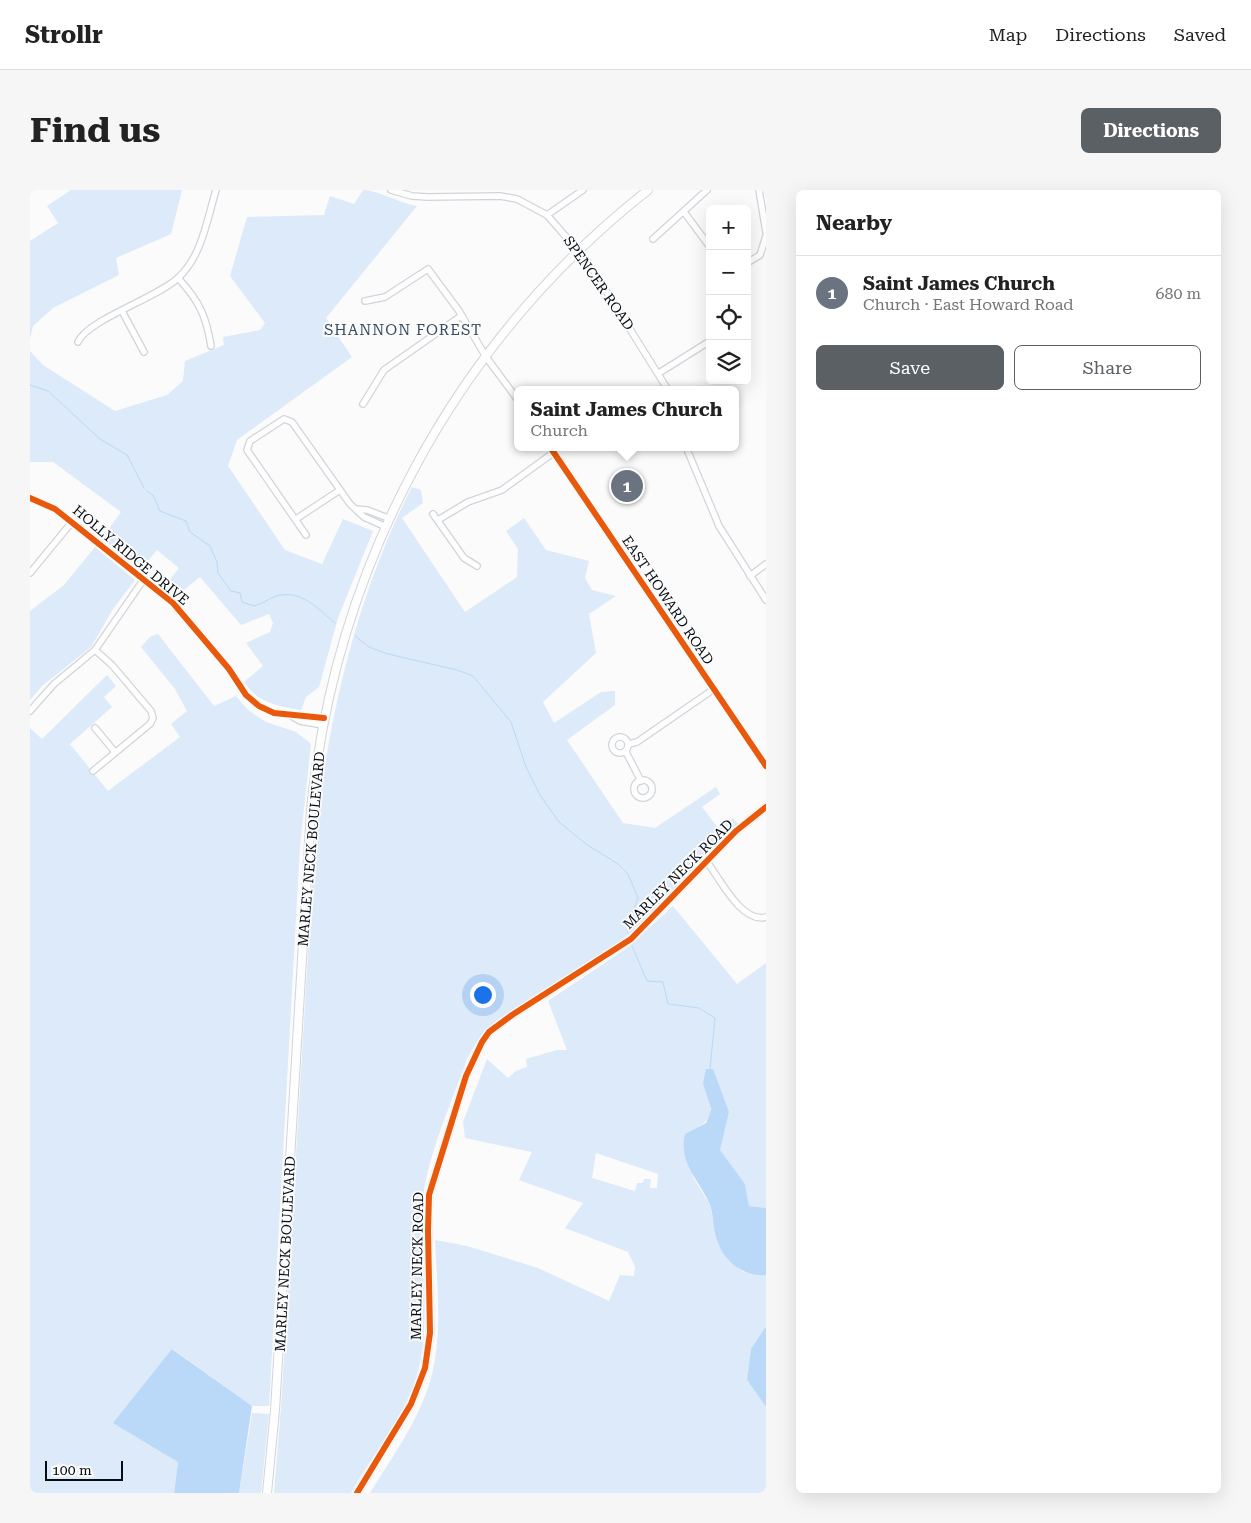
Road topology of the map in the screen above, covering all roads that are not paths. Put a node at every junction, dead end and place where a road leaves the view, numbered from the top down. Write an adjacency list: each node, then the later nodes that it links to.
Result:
1 (216, 190): 16 (street)
2 (391, 190): 7 (street, SPENCER ROAD)
3 (582, 190): 9 (street)
4 (648, 190): 14 (main road, MARLEY NECK BOULEVARD)
5 (707, 190): 8 (street)
6 (759, 190): 10 (street)
7 (471, 193): 9 (street, SPENCER ROAD)
8 (684, 212): 12 (street); 13 (street)
9 (547, 216): 14 (street, SPENCER ROAD)
10 (766, 232)
11 (766, 236): 15 (street)
12 (653, 239)
13 (706, 242)
14 (579, 250): 24 (main road, MARLEY NECK BOULEVARD); 25 (street, SPENCER ROAD)
15 (751, 261)
16 (178, 278): 18 (street); 22 (street)
17 (365, 301): 19 (street)
18 (122, 311): 20 (street); 23 (street)
19 (462, 316): 24 (street); 28 (street)
20 (78, 342)
21 (706, 344): 25 (street)
22 (211, 346)
23 (144, 352)
24 (486, 357): 27 (street); 38 (main road, MARLEY NECK BOULEVARD)
25 (659, 373): 26 (street, SPENCER ROAD)
26 (666, 386)
27 (514, 395)
28 (363, 404)
29 (551, 451): 36 (street)
30 (553, 451): 47 (street, EAST HOWARD ROAD)
31 (688, 451): 43 (street)
32 (340, 490): 35 (street); 35 (street); 38 (street)
33 (30, 498): 37 (street, HOLLY RIDGE DRIVE)
34 (433, 514): 36 (street)
35 (296, 519): 39 (street)
36 (438, 520): 41 (street)
37 (72, 522): 42 (street, HOLLY RIDGE DRIVE); 44 (street, HOLLY RIDGE DRIVE)
38 (386, 522): 49 (main road, MARLEY NECK BOULEVARD)
39 (306, 535)
40 (766, 564): 43 (street)
41 (477, 566)
42 (30, 573)
43 (750, 576): 45 (street)
44 (144, 579): 46 (street); 49 (street, HOLLY RIDGE DRIVE)
45 (766, 600)
46 (95, 650): 48 (street); 52 (street)
47 (714, 689): 51 (street); 54 (street, EAST HOWARD ROAD)
48 (30, 711)
49 (323, 721): 60 (main road, MARLEY NECK BOULEVARD)
50 (95, 728): 52 (street)
51 (629, 744): 53 (street); 53 (street)
52 (115, 752): 55 (street)
53 (626, 752): 56 (street)
54 (766, 766)
55 (93, 771)
56 (641, 781)
57 (766, 807): 58 (street, MARLEY NECK ROAD)
58 (707, 862): 59 (street); 61 (street, MARLEY NECK ROAD)
59 (766, 918)
60 (267, 1493)
61 (357, 1493)

